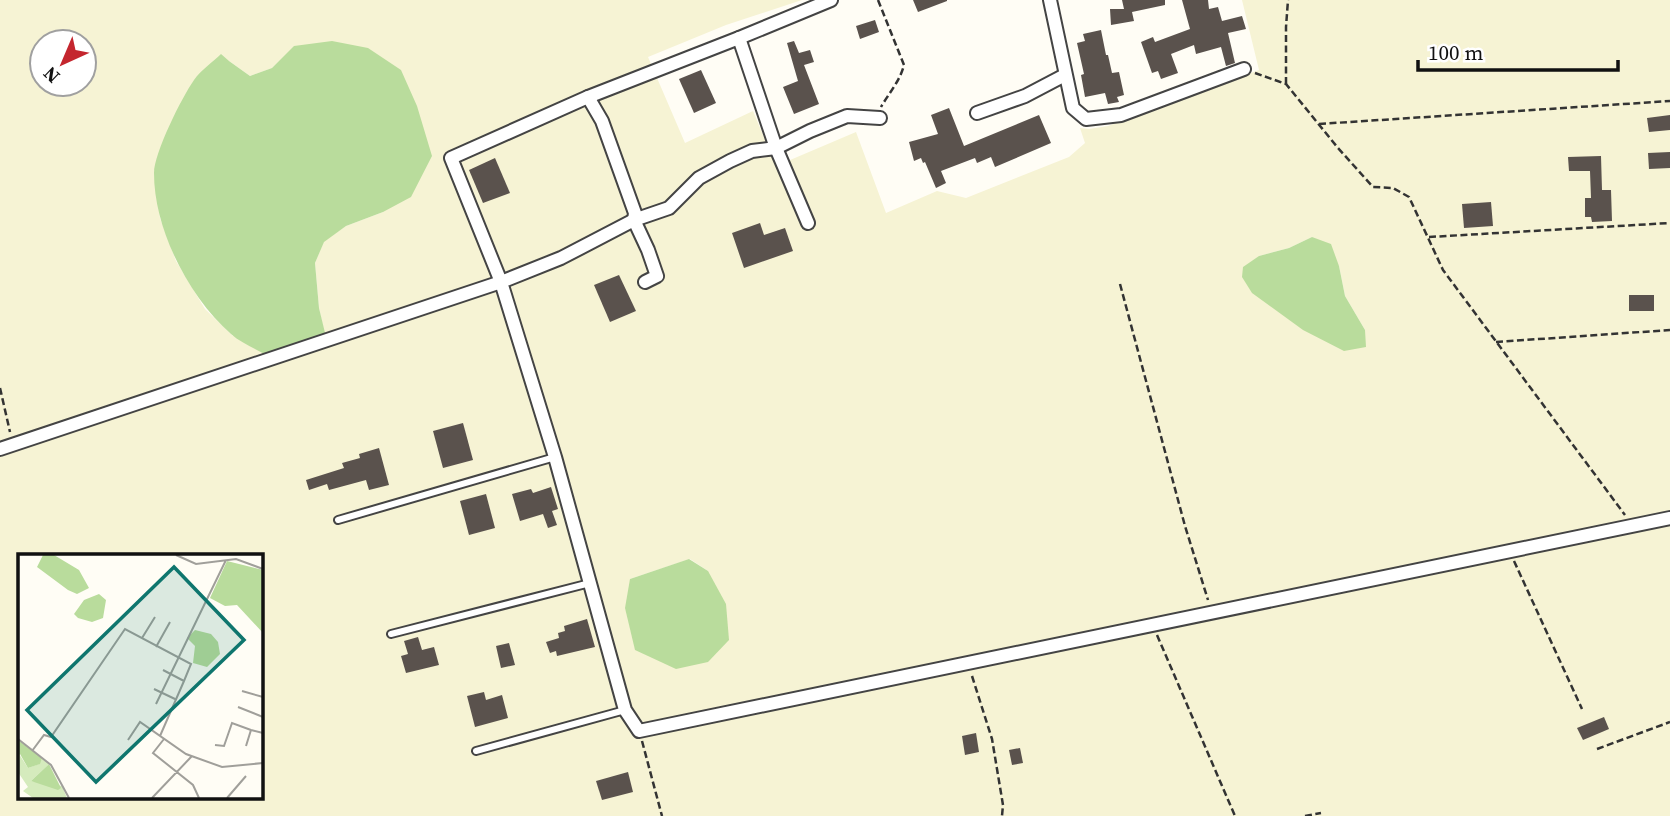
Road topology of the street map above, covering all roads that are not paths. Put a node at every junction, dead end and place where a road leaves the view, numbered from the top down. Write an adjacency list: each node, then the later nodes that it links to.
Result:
1 (831, 0): 3 (street)
2 (1050, 0): 5 (street)
3 (739, 38): 6 (street); 9 (street)
4 (1244, 69): 5 (street)
5 (1065, 75): 7 (street)
6 (588, 97): 10 (street); 12 (street)
7 (977, 113)
8 (880, 118): 9 (street)
9 (776, 148): 10 (street); 11 (street)
10 (634, 220): 12 (street); 13 (street)
11 (808, 223)
12 (501, 282): 14 (street); 15 (street)
13 (645, 282)
14 (0, 449)
15 (555, 457): 17 (lane); 18 (street)
16 (1670, 518): 20 (street)
17 (338, 520)
18 (590, 583): 19 (lane); 20 (street)
19 (391, 634)
20 (625, 710): 21 (lane)
21 (475, 751)

